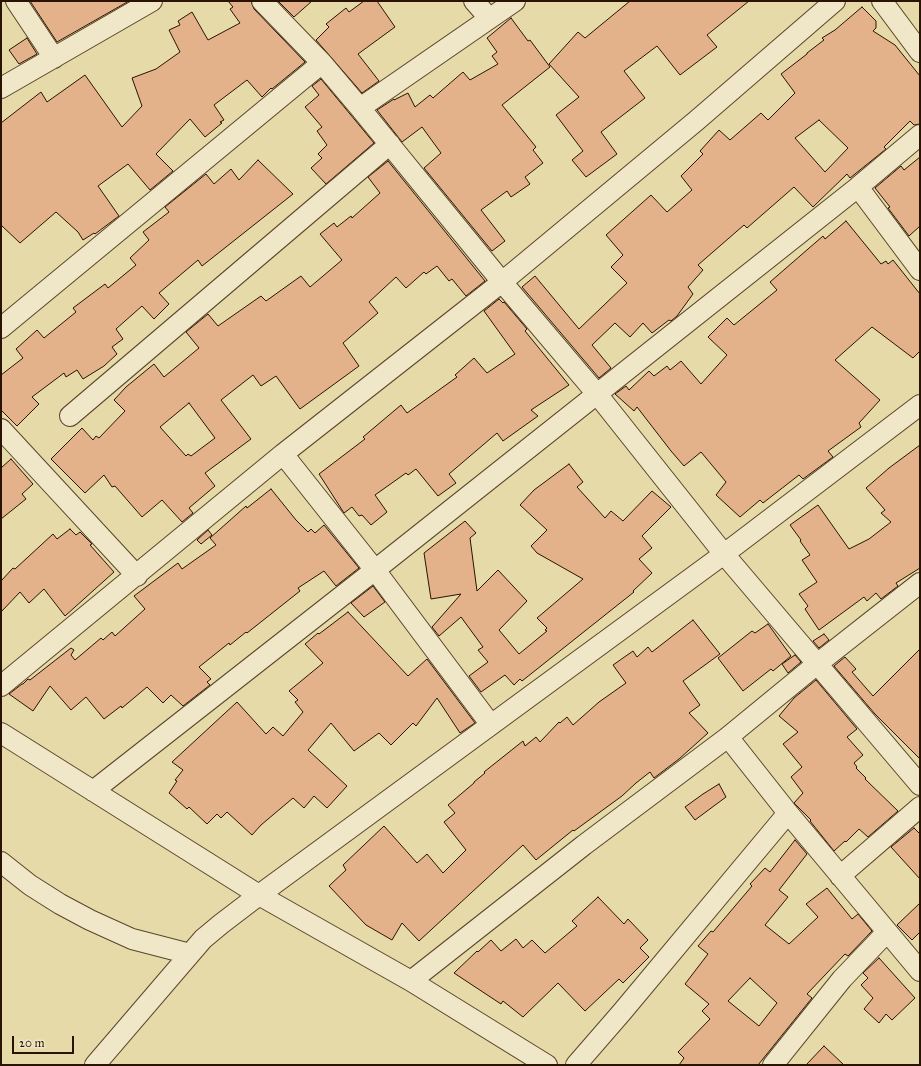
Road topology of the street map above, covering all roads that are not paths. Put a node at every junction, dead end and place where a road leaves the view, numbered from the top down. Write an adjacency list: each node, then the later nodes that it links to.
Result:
1 (16, 1): 10 (street)
2 (152, 1): 10 (street)
3 (262, 1): 11 (street)
4 (474, 1): 8 (street)
5 (515, 1): 8 (street)
6 (835, 1): 18 (street)
7 (882, 1): 9 (street)
8 (490, 18): 13 (street)
9 (920, 52)
10 (54, 58): 12 (street)
11 (322, 63): 13 (street); 19 (street)
12 (1, 88)
13 (360, 108): 15 (street)
14 (920, 136): 16 (street)
15 (390, 144): 18 (street); 22 (street)
16 (858, 187): 17 (street); 20 (street)
17 (920, 270)
18 (502, 282): 20 (street); 24 (street)
19 (1, 328)
20 (597, 394): 25 (street); 26 (street)
21 (920, 405): 25 (street)
22 (70, 416)
23 (1, 429): 27 (street)
24 (283, 454): 26 (street); 27 (street)
25 (724, 554): 29 (street); 31 (street)
26 (375, 570): 31 (street); 35 (street)
27 (137, 576): 30 (street)
28 (920, 583): 29 (street)
29 (817, 664): 33 (street); 34 (street)
30 (1, 686)
31 (490, 725): 40 (street)
32 (1, 733): 35 (street)
33 (728, 737): 37 (street); 44 (street)
34 (920, 785)
35 (93, 791): 40 (street)
36 (920, 807): 39 (street)
37 (788, 813): 39 (street); 47 (street)
38 (1, 862): 42 (street)
39 (840, 876): 41 (street)
40 (259, 895): 42 (street); 44 (street)
41 (887, 932): 43 (street); 48 (street)
42 (190, 954): 45 (street)
43 (920, 971)
44 (411, 981): 46 (street)
45 (95, 1065)
46 (547, 1065)
47 (576, 1065)
48 (773, 1065)

